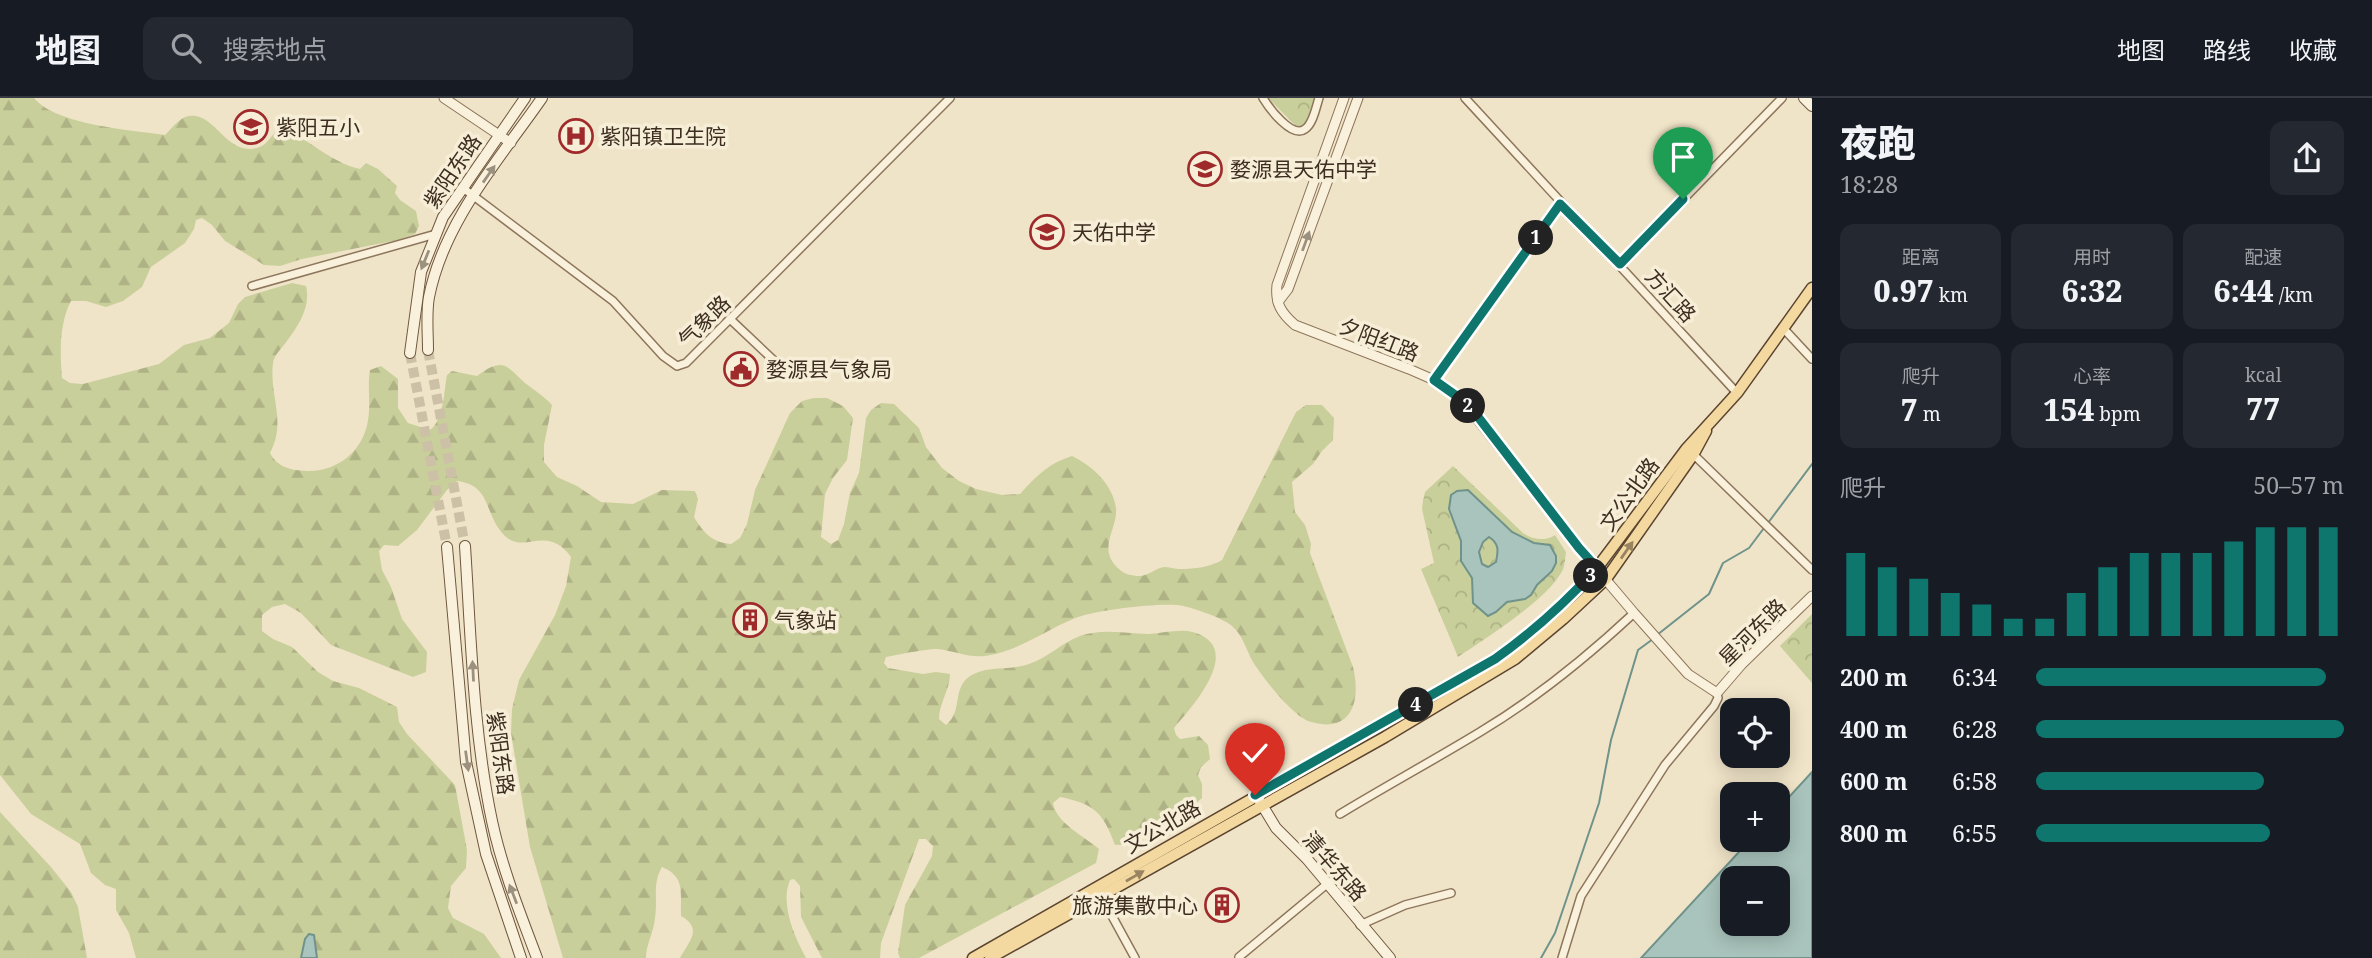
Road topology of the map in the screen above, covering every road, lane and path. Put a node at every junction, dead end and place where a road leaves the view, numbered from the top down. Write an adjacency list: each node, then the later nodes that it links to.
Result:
1 (444, 98): 13 (street)
2 (525, 98): 13 (main road, 紫阳东路)
3 (542, 98): 14 (main road, 紫阳东路)
4 (950, 98): 23 (street, 气象路)
5 (1263, 98): 6 (street)
6 (1319, 98)
7 (1344, 98): 22 (street)
8 (1358, 98): 22 (street, one-way to 8)
9 (1465, 98): 17 (street, 方汇路)
10 (1782, 98): 19 (street)
11 (1804, 98): 12 (main road)
12 (1812, 106)
13 (499, 135): 14 (street); 15 (main road, 紫阳东路)
14 (511, 143): 16 (main road, 紫阳东路, one-way to 14)
15 (463, 188): 16 (street, 气象路); 18 (main road, 紫阳东路)
16 (474, 195): 23 (street, 气象路); 25 (main road, 紫阳东路)
17 (1560, 204): 19 (street, 方汇路); 29 (street)
18 (436, 234): 20 (street); 26 (main road, 紫阳东路, one-way to 26)
19 (1620, 264): 30 (street, 方汇路)
20 (252, 286)
21 (1812, 289): 24 (main road, 文公北路)
22 (1278, 302): 29 (street, 夕阳红路)
23 (730, 319): 28 (street)
24 (1783, 328): 27 (street); 30 (main road, 文公北路)
25 (428, 350)
26 (410, 353)
27 (1812, 359)
28 (786, 372)
29 (1434, 380): 34 (street, 夕阳红路)
30 (1737, 393): 31 (main road, 文公北路)
31 (1690, 451): 34 (main road, 文公北路); 35 (street); 36 (main road, 文公北路, one-way to 31)
32 (465, 545): 49 (main road, 紫阳东路, one-way to 32)
33 (447, 547): 48 (main road, 紫阳东路, one-way to 48)
34 (1597, 568): 36 (street, 夕阳红路); 40 (main road, 文公北路)
35 (1812, 570)
36 (1606, 579): 38 (street, 夕阳红路); 41 (main road, 文公北路)
37 (1812, 596): 39 (street, 星河东路)
38 (1634, 614): 39 (street, 夕阳红路); 42 (street)
39 (1717, 692): 54 (street)
40 (1255, 795): 41 (main road, 清华东路); 44 (main road, 文公北路)
41 (1262, 806): 43 (main road, 清华东路); 44 (main road, 文公北路, one-way to 41)
42 (1340, 814)
43 (1327, 884): 46 (main road, 清华东路); 47 (street)
44 (1098, 891): 50 (main road, 文公北路); 51 (main road, 文公北路); 52 (street)
45 (1451, 893): 46 (street)
46 (1360, 925): 53 (main road, 清华东路)
47 (1239, 957)
48 (521, 958)
49 (537, 958)
50 (973, 958)
51 (990, 958)
52 (1135, 958)
53 (1390, 958)
54 (1562, 958)

